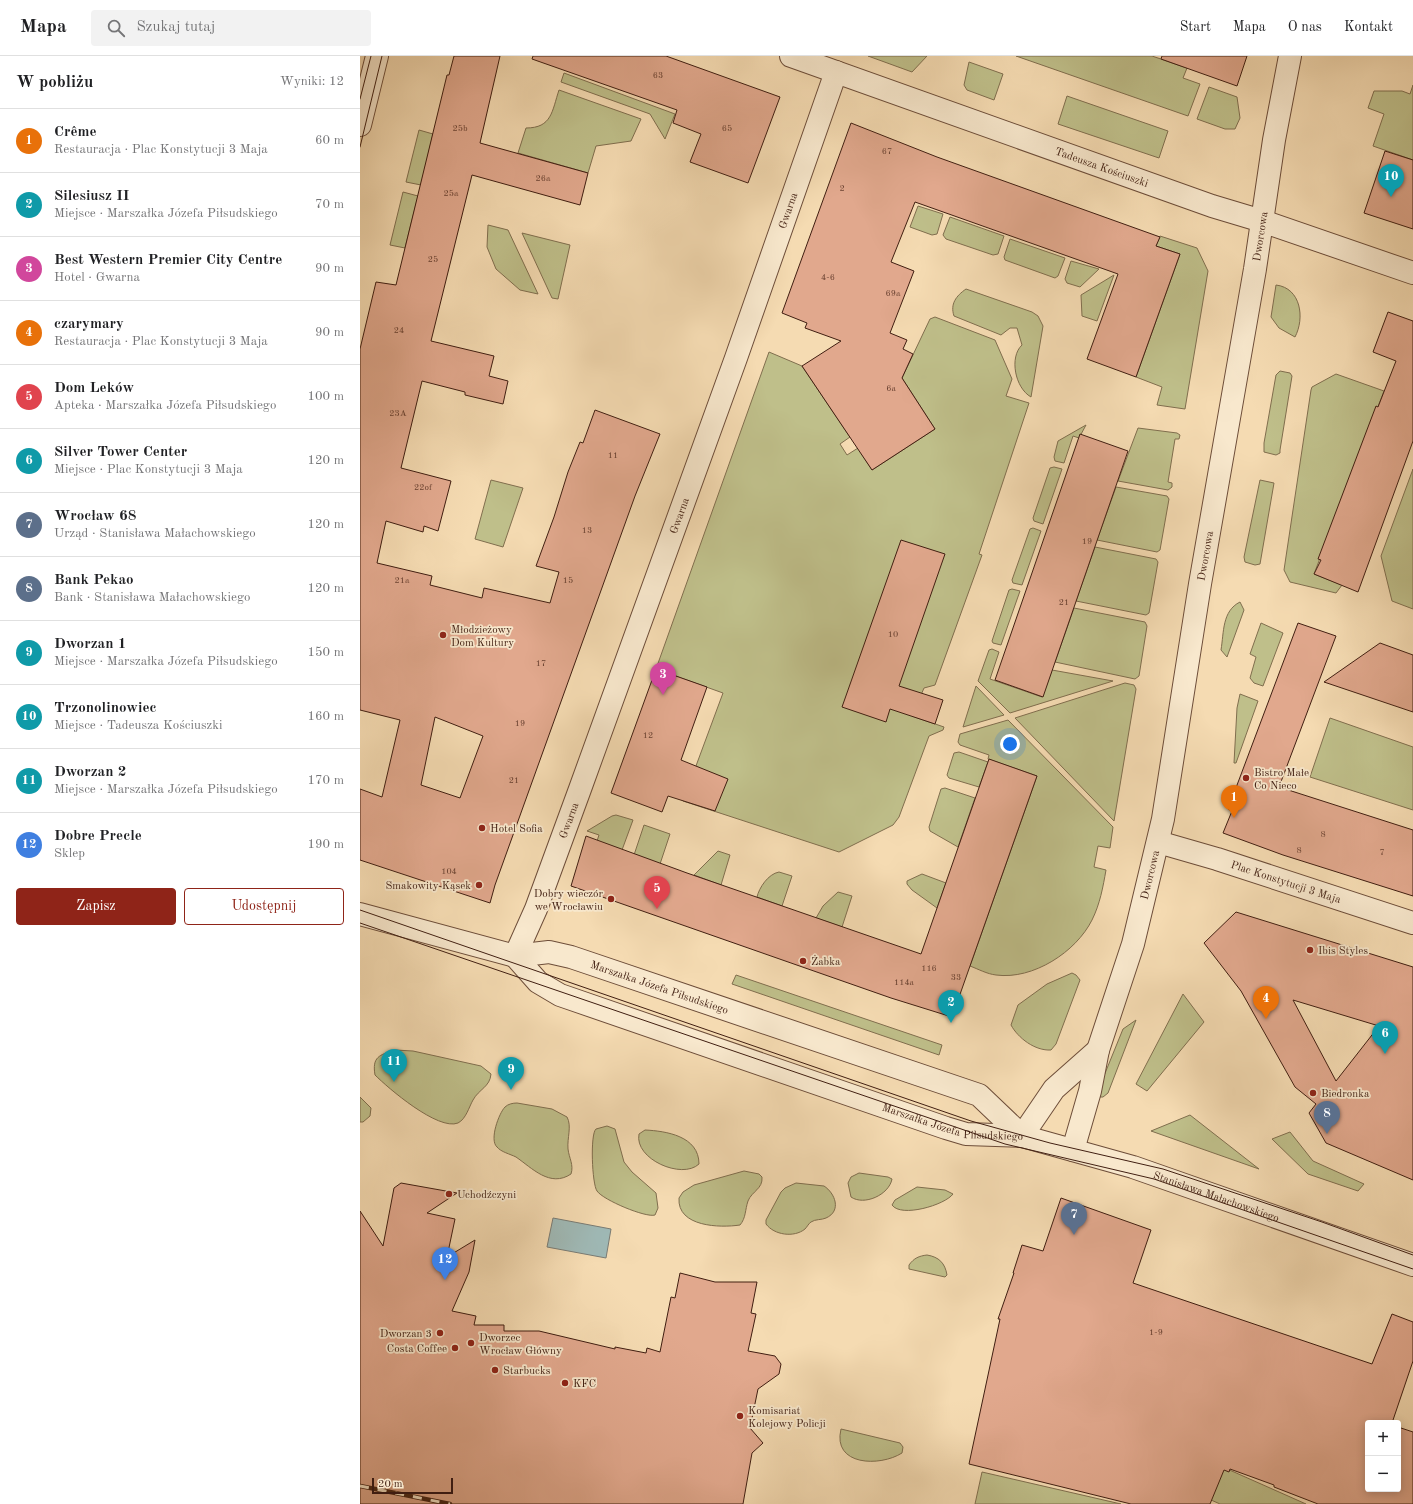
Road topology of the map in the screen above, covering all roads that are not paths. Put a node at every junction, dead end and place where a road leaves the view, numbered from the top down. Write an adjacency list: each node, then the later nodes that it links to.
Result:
1 (377, 56): 5 (street)
2 (791, 56): 4 (street, Tadeusza Kościuszki)
3 (1290, 56): 6 (street, Dworcowa)
4 (836, 72): 6 (street, Tadeusza Kościuszki); 11 (street, Gwarna)
5 (360, 126)
6 (1262, 221): 7 (street, Tadeusza Kościuszki); 8 (street, Dworcowa)
7 (1413, 273)
8 (1158, 842): 10 (street, Plac Konstytucji 3 Maja); 12 (street, Dworcowa)
9 (360, 914): 11 (street, Marszałka Józefa Piłsudskiego)
10 (1413, 923)
11 (515, 956): 13 (street, Marszałka Józefa Piłsudskiego); 13 (street, Marszałka Józefa Piłsudskiego)
12 (1098, 1050): 13 (street); 14 (street, Dworcowa)
13 (1022, 1136): 14 (street, Stanisława Małachowskiego)
14 (1073, 1150): 15 (street, Stanisława Małachowskiego)
15 (1412, 1261)

